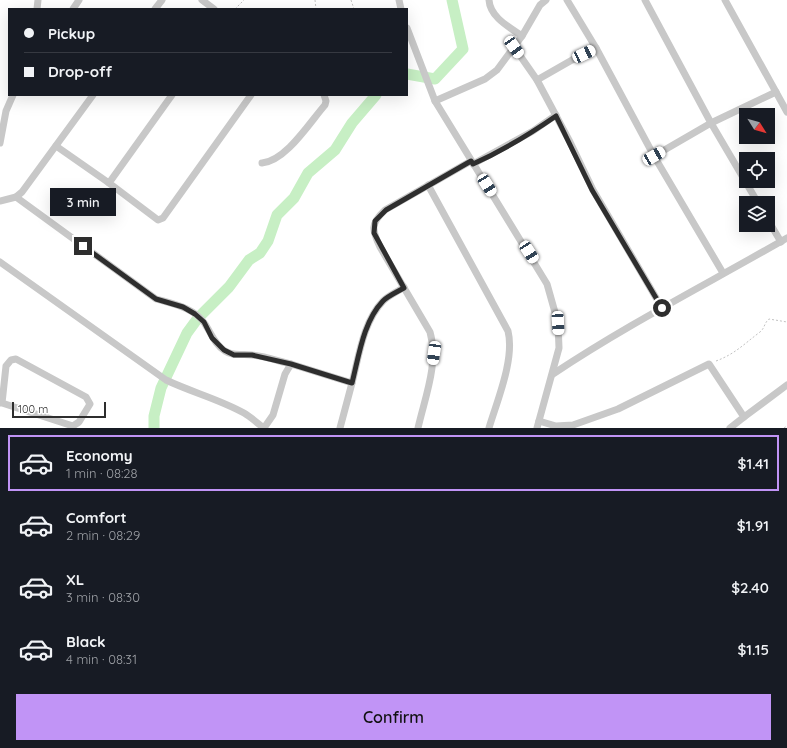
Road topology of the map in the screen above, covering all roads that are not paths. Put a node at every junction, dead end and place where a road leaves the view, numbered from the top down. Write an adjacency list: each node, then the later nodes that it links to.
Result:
1 (162, 0): 8 (street)
2 (202, 0): 9 (street)
3 (490, 0): 11 (street)
4 (546, 0): 11 (street)
5 (567, 0): 13 (street)
6 (645, 0): 24 (street)
7 (725, 0): 15 (street)
8 (156, 8)
9 (213, 8)
10 (408, 31): 21 (street)
11 (522, 36): 12 (street)
12 (514, 47): 14 (street); 21 (street)
13 (596, 48): 14 (street); 27 (street)
14 (537, 80): 23 (street)
15 (776, 92): 22 (street); 24 (street)
16 (13, 96): 25 (street)
17 (92, 96): 26 (street)
18 (171, 96): 30 (street)
19 (250, 96): 30 (street)
20 (324, 96): 29 (street)
21 (435, 102): 28 (street)
22 (787, 112)
23 (556, 116): 28 (street); 40 (street)
24 (712, 123): 27 (street); 32 (street)
25 (0, 143)
26 (56, 146): 30 (street); 33 (street)
27 (654, 156): 38 (street)
28 (472, 162): 31 (street); 42 (street)
29 (262, 163)
30 (109, 183)
31 (428, 185): 39 (street); 51 (street)
32 (754, 196)
33 (16, 197): 34 (street); 41 (street)
34 (0, 201)
35 (775, 229): 36 (street)
36 (784, 240): 38 (street)
37 (0, 262): 48 (street)
38 (723, 273): 40 (street)
39 (404, 288): 43 (street); 50 (street)
40 (662, 308): 42 (street)
41 (291, 364): 43 (street); 48 (street)
42 (553, 374): 47 (street)
43 (352, 383): 49 (street)
44 (787, 385): 46 (street)
45 (1, 403): 45 (street)
46 (744, 417): 47 (street); 52 (street)
47 (538, 424)
48 (264, 428)
49 (340, 428)
50 (418, 428)
51 (489, 428)
52 (730, 428)

